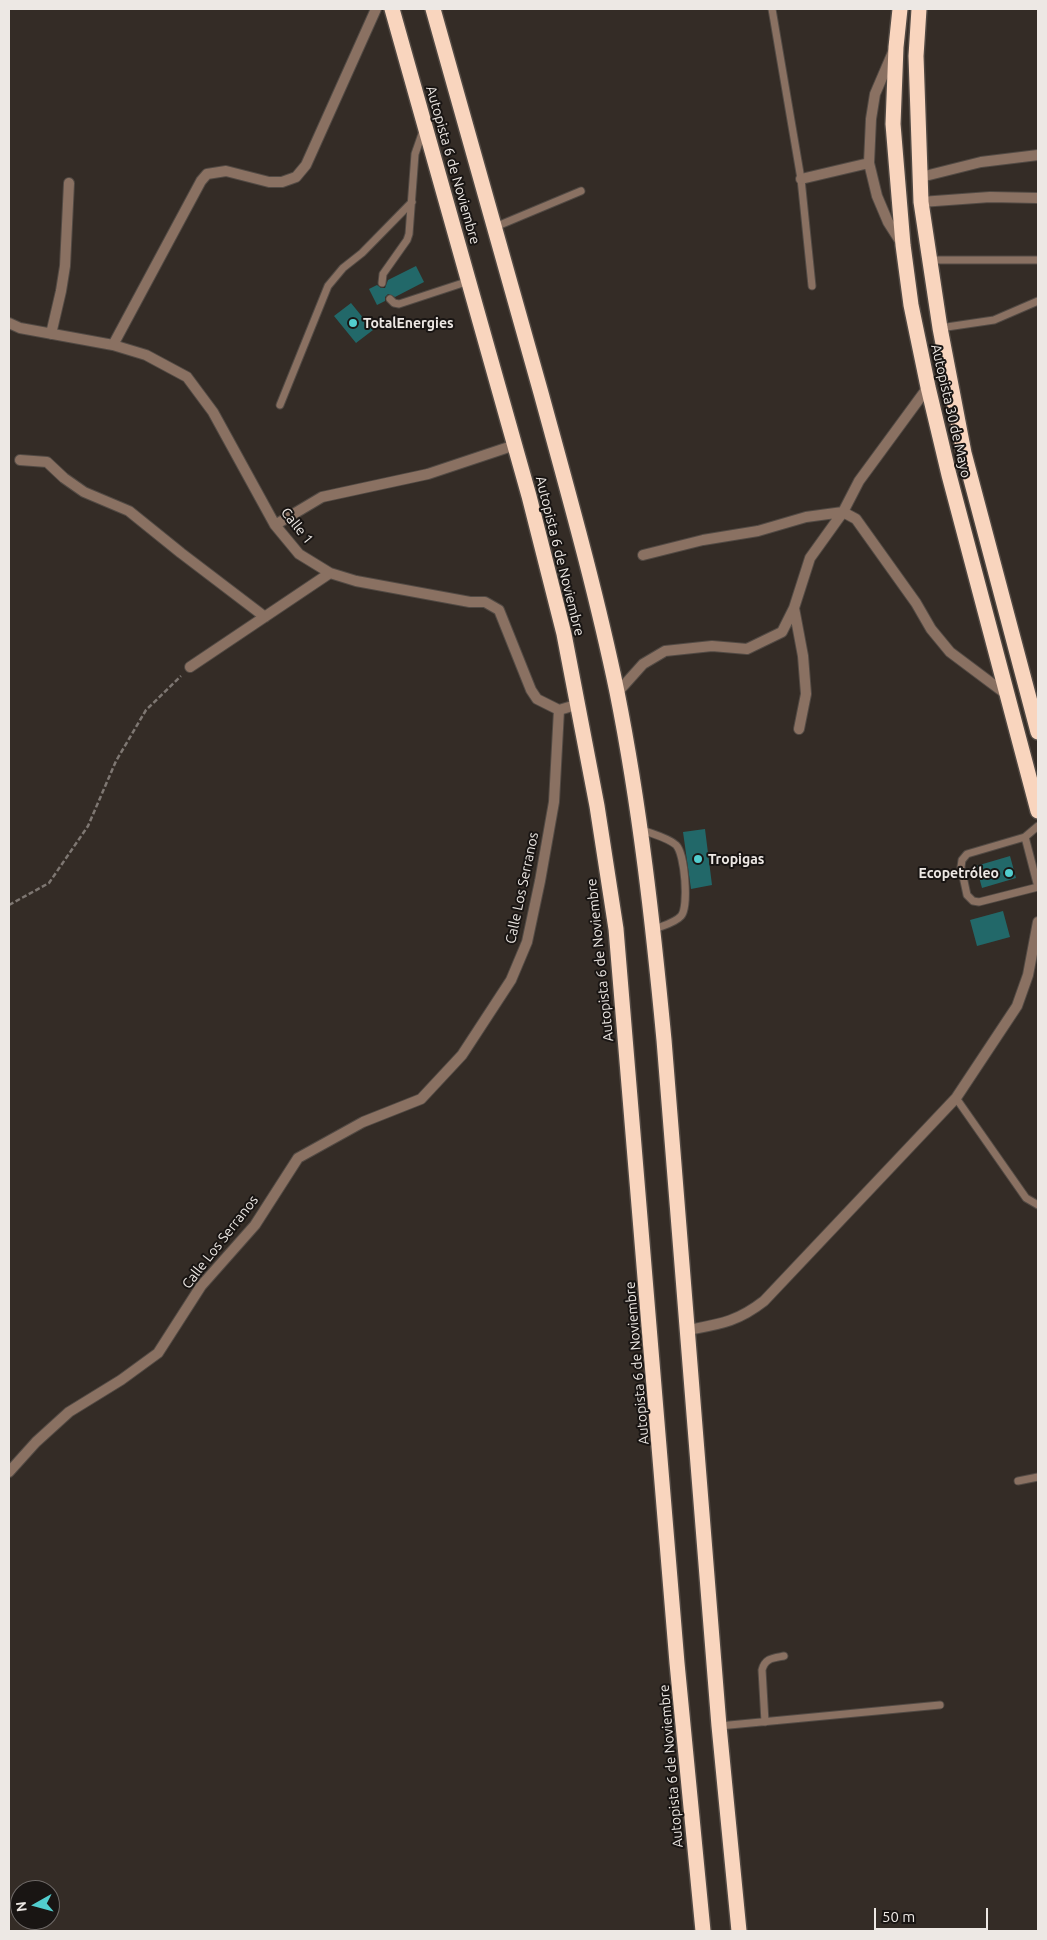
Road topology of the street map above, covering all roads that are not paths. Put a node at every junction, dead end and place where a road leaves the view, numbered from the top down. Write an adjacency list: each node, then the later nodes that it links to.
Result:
1 (376, 9): 30 (street)
2 (392, 9): 8 (highway, Autopista 6 de Noviembre)
3 (433, 9): 18 (highway, Autopista 6 de Noviembre)
4 (772, 9): 12 (lane)
5 (900, 9): 7 (highway, Autopista 30 de Mayo)
6 (919, 9): 11 (highway, Autopista 30 de Mayo)
7 (896, 47): 10 (street); 19 (highway, Autopista 30 de Mayo)
8 (425, 126): 16 (lane); 22 (highway, Autopista 6 de Noviembre)
9 (1038, 155): 11 (street)
10 (869, 164): 12 (street); 19 (street)
11 (921, 177): 17 (highway, Autopista 30 de Mayo)
12 (801, 179): 24 (lane)
13 (69, 183): 29 (street)
14 (581, 191): 18 (lane)
15 (1038, 198): 17 (street)
16 (412, 202): 23 (lane); 32 (lane)
17 (921, 202): 20 (highway, Autopista 30 de Mayo)
18 (495, 227): 42 (highway, Autopista 6 de Noviembre)
19 (903, 246): 31 (highway, Autopista 30 de Mayo)
20 (930, 260): 21 (lane); 28 (highway, Autopista 30 de Mayo)
21 (1038, 260)
22 (469, 281): 25 (lane); 33 (highway, Autopista 6 de Noviembre)
23 (382, 283)
24 (812, 286)
25 (390, 299)
26 (1038, 301): 28 (lane)
27 (9, 323): 29 (street, Calle 1)
28 (940, 328): 47 (highway, Autopista 30 de Mayo)
29 (51, 334): 30 (street, Calle 1)
30 (112, 345): 36 (street, Calle 1)
31 (928, 387): 35 (street); 43 (highway, Autopista 30 de Mayo)
32 (280, 405)
33 (515, 445): 36 (street); 44 (highway, Autopista 6 de Noviembre)
34 (20, 460): 40 (street)
35 (843, 512): 37 (street); 39 (street); 43 (street)
36 (275, 525): 38 (street, Calle 1)
37 (643, 555)
38 (330, 572): 40 (street); 45 (street, Calle 1)
39 (794, 608): 42 (street); 46 (street)
40 (265, 617): 41 (street)
41 (190, 666)
42 (617, 693): 50 (highway, Autopista 6 de Noviembre)
43 (1006, 694): 48 (highway, Autopista 30 de Mayo)
44 (579, 704): 45 (street); 65 (highway, Autopista 6 de Noviembre)
45 (559, 710): 58 (street, Calle Los Serranos)
46 (799, 730)
47 (1038, 732)
48 (1038, 811)
49 (1038, 826): 51 (lane)
50 (640, 829): 54 (highway, Autopista 6 de Noviembre); 54 (lane)
51 (1025, 837): 52 (lane); 52 (lane)
52 (1038, 887)
53 (1038, 922): 55 (street)
54 (653, 930): 57 (highway, Autopista 6 de Noviembre)
55 (956, 1098): 56 (lane); 57 (street)
56 (1038, 1205)
57 (688, 1330): 64 (highway, Autopista 6 de Noviembre)
58 (9, 1472)
59 (1038, 1477): 60 (lane)
60 (1018, 1482)
61 (784, 1656): 63 (lane)
62 (940, 1705): 63 (lane)
63 (765, 1722): 64 (lane)
64 (719, 1726): 66 (highway, Autopista 6 de Noviembre)
65 (703, 1931)
66 (739, 1931)

